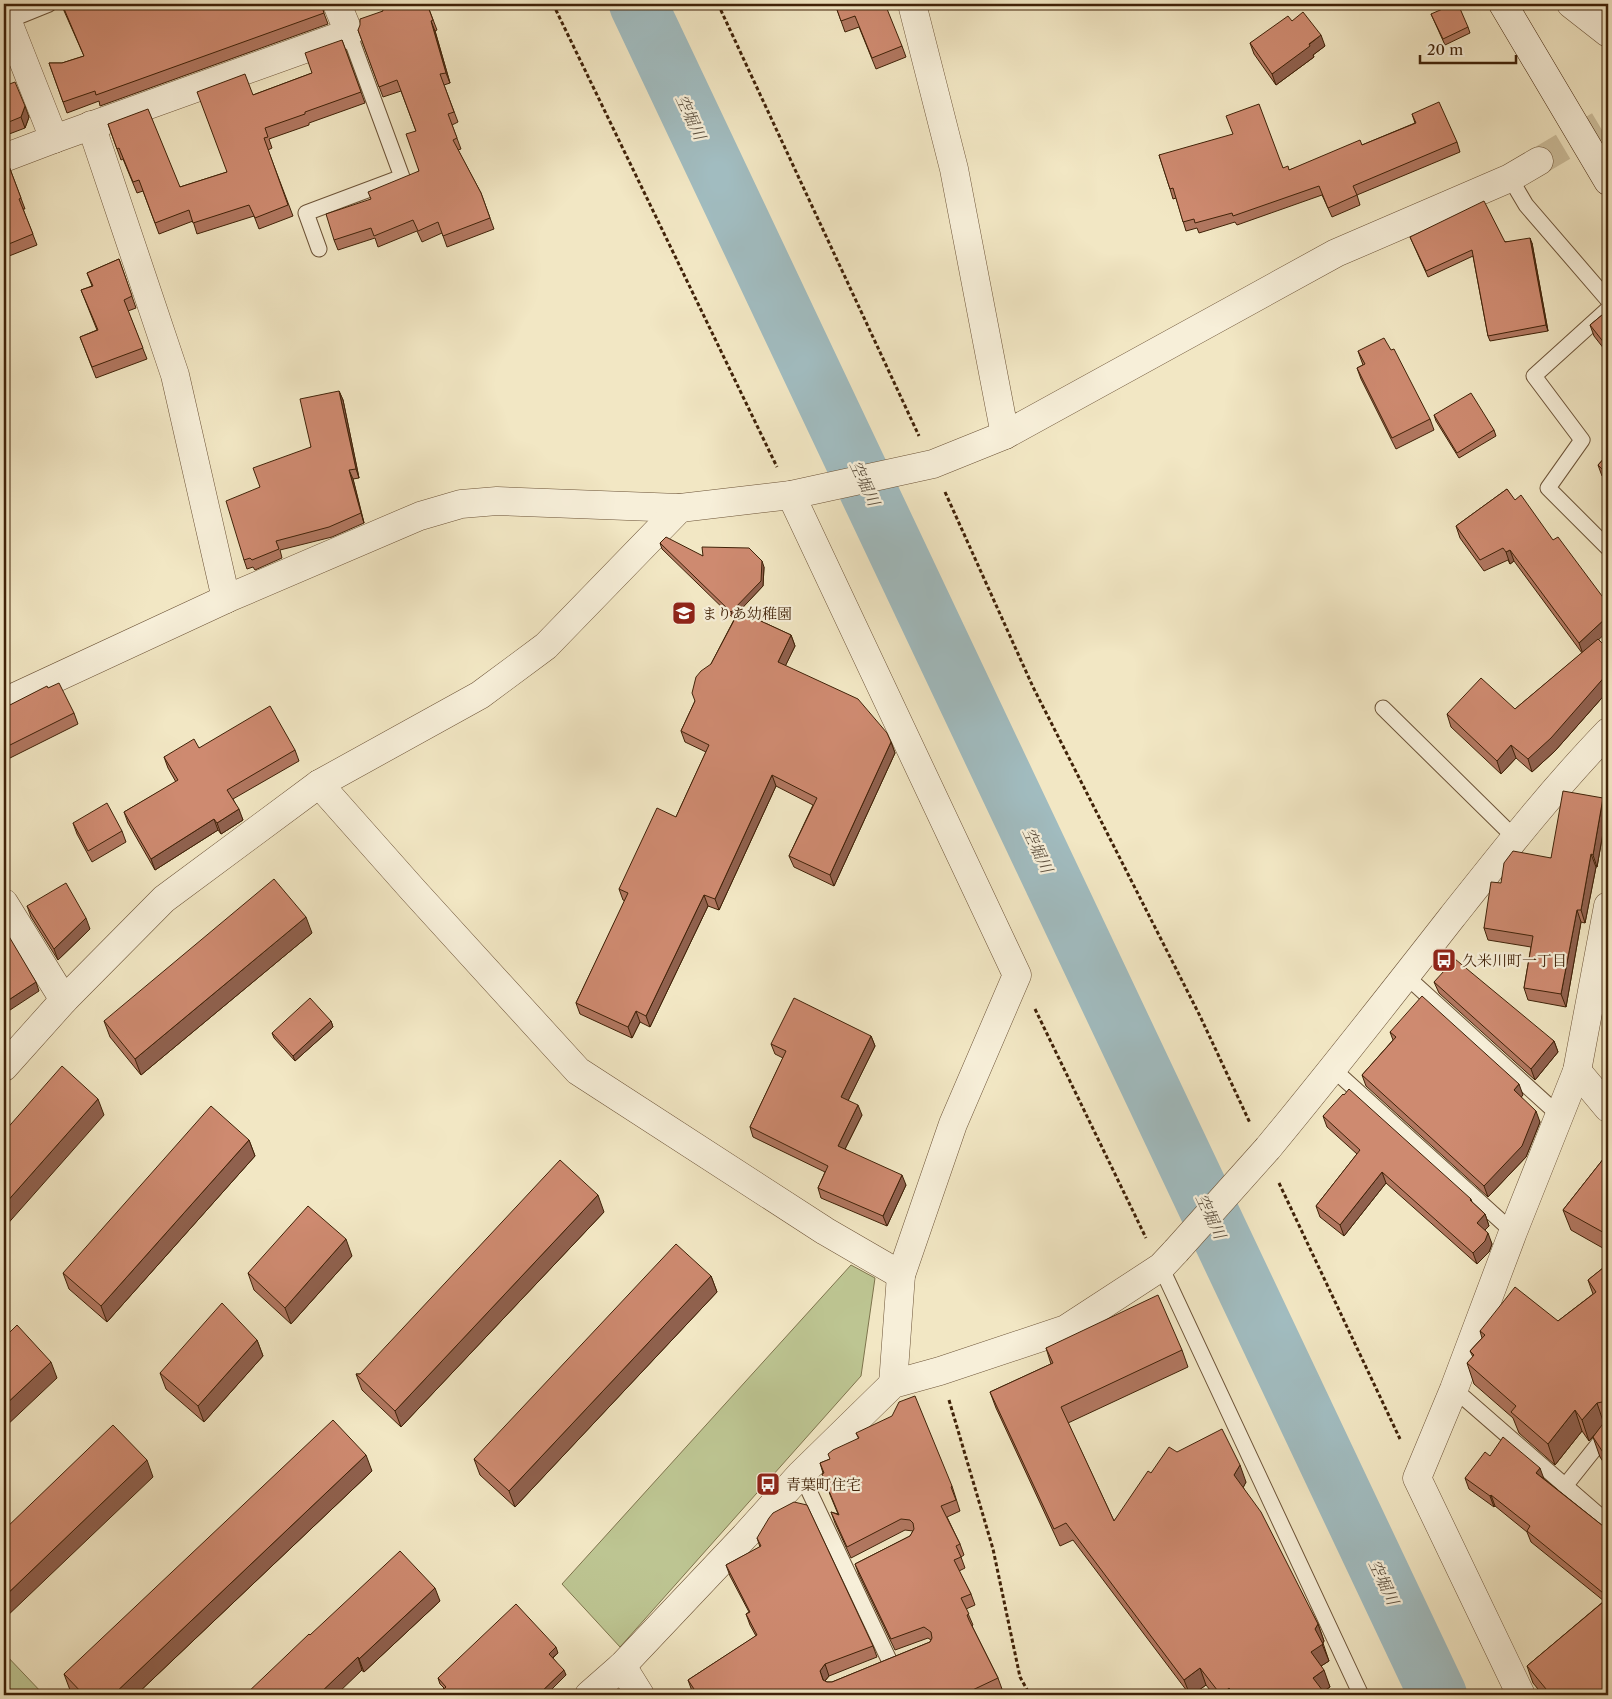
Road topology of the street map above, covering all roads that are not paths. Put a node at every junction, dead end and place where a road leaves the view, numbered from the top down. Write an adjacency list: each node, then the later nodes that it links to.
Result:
1 (49, 4): 6 (lane)
2 (338, 4): 7 (street)
3 (912, 4): 18 (street)
4 (1502, 4): 14 (street)
5 (1571, 4): 8 (street)
6 (6, 16): 10 (street)
7 (348, 33): 9 (street); 15 (lane)
8 (1608, 33)
9 (92, 125): 10 (street); 22 (street)
10 (54, 139): 11 (street)
11 (4, 158)
12 (1539, 161): 13 (street)
13 (1510, 178): 16 (lane); 18 (street)
14 (1608, 181)
15 (319, 249)
16 (1608, 300)
17 (1608, 309): 21 (lane)
18 (1005, 435): 19 (street)
19 (796, 494): 20 (street); 39 (street)
20 (680, 508): 22 (street); 26 (street)
21 (1608, 548)
22 (226, 599): 23 (street)
23 (4, 702)
24 (1382, 708): 27 (lane)
25 (1608, 732): 27 (street)
26 (319, 784): 31 (street); 39 (street)
27 (1515, 838): 30 (street)
28 (4, 903): 31 (street)
29 (1608, 906): 34 (street)
30 (1406, 976): 33 (street); 36 (lane)
31 (64, 1000): 32 (street)
32 (4, 1067)
33 (1334, 1069): 37 (lane); 38 (street, bridge)
34 (1578, 1071): 35 (street); 36 (street)
35 (1608, 1108)
36 (1560, 1116): 37 (street)
37 (1513, 1232): 41 (street)
38 (1169, 1259): 40 (street); 52 (lane)
39 (902, 1275): 40 (street)
40 (893, 1384): 43 (street)
41 (1454, 1389): 44 (lane); 53 (street)
42 (1608, 1432): 44 (lane)
43 (801, 1474): 47 (lane); 48 (street)
44 (1565, 1486): 45 (lane)
45 (1608, 1523)
46 (905, 1656): 47 (lane)
47 (890, 1662): 49 (lane)
48 (622, 1666): 50 (street); 51 (street)
49 (873, 1668)
50 (589, 1695)
51 (640, 1695)
52 (1361, 1695)
53 (1521, 1695)

